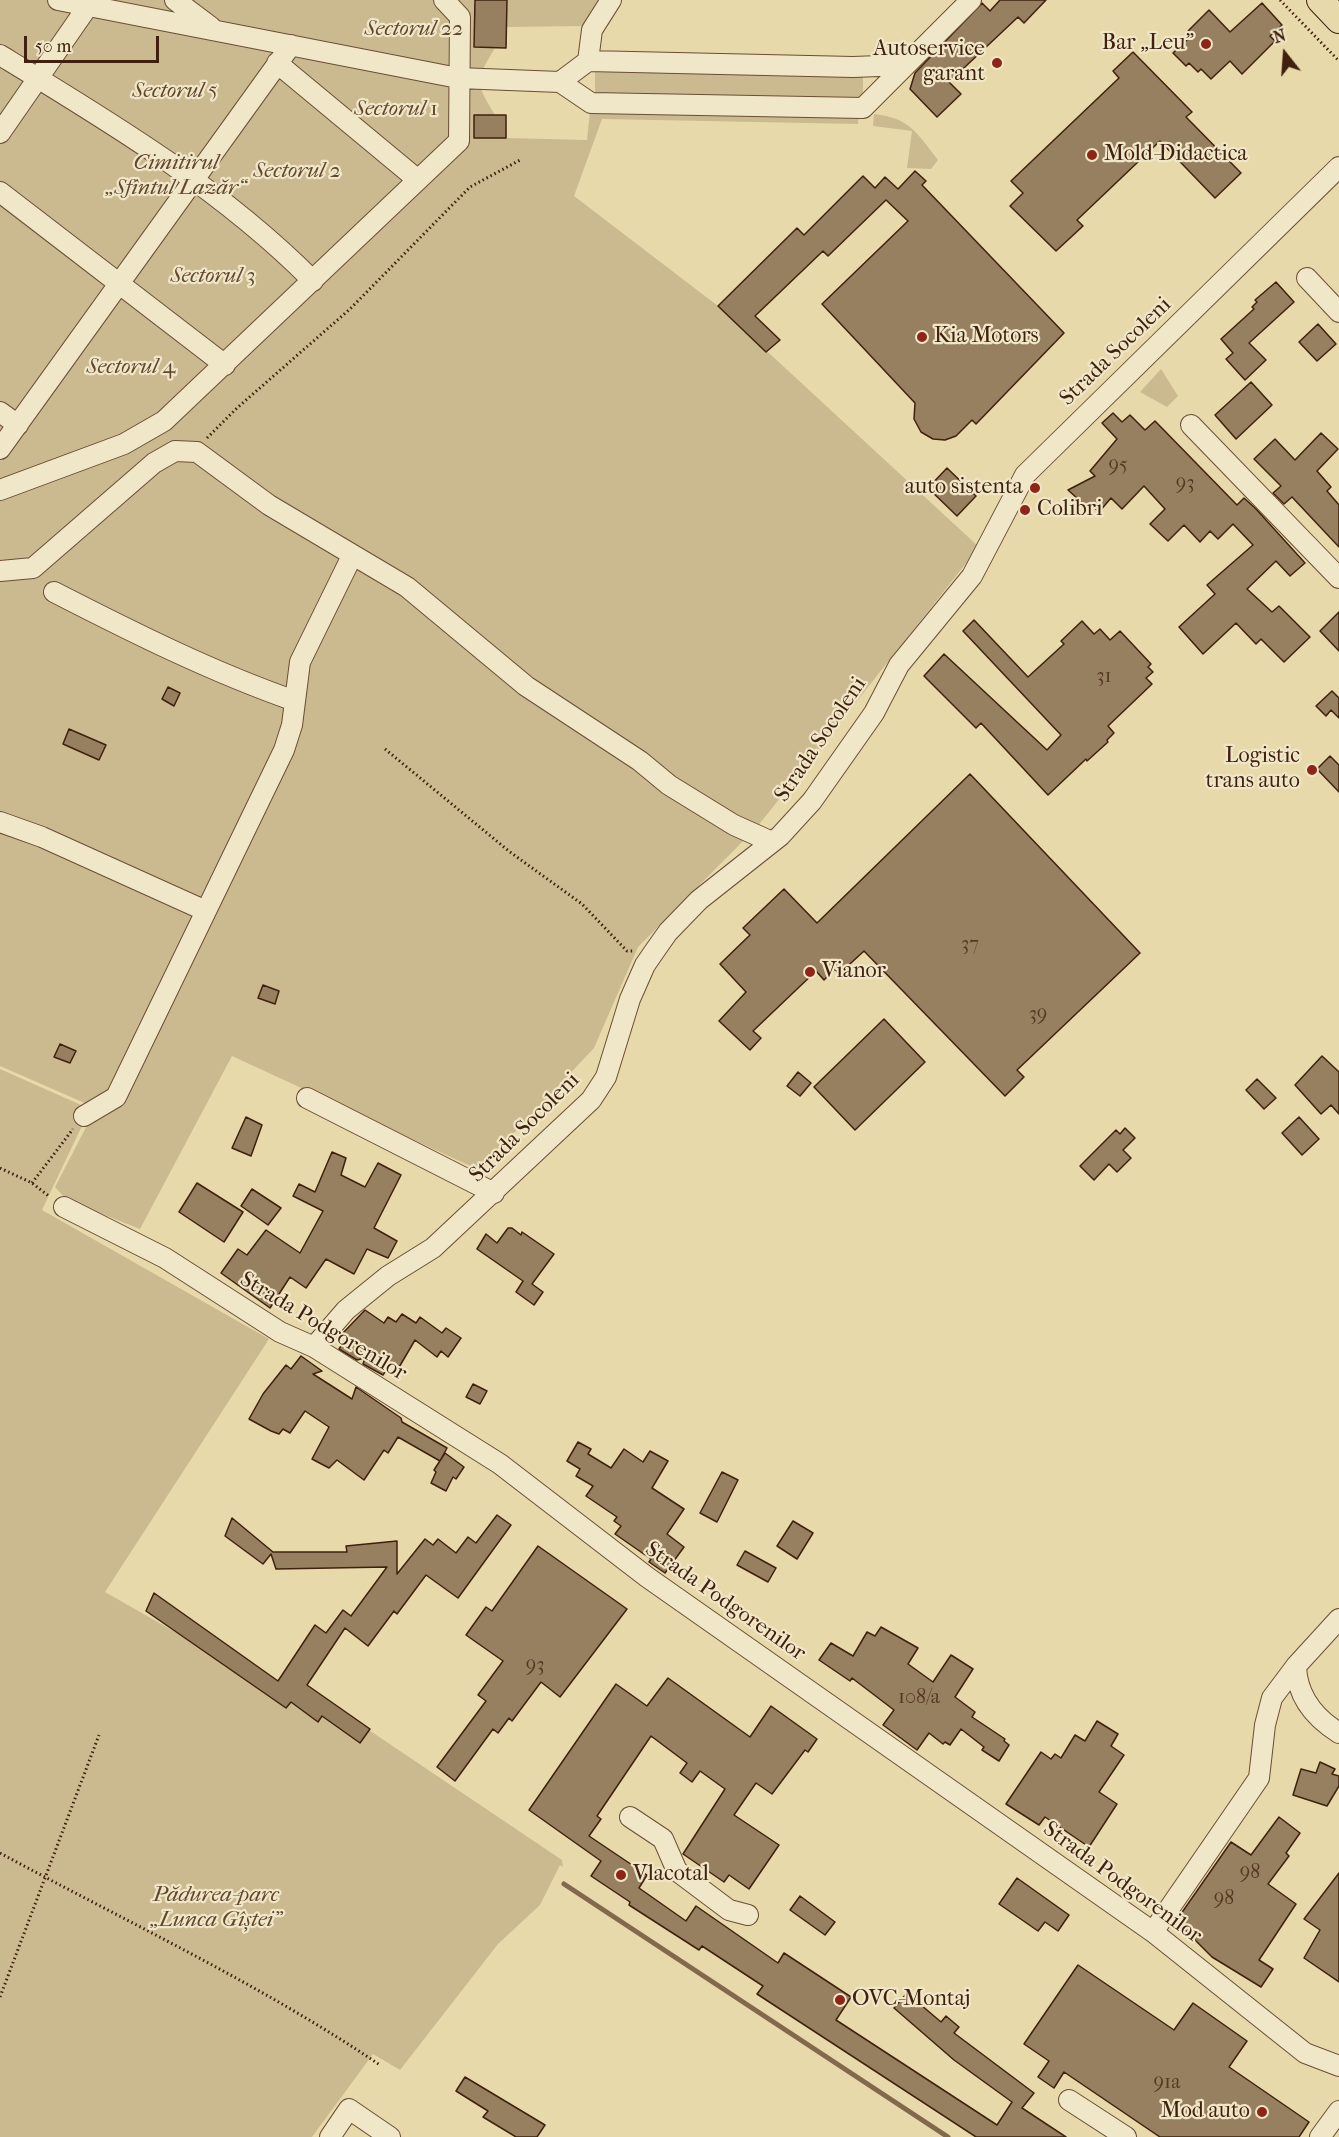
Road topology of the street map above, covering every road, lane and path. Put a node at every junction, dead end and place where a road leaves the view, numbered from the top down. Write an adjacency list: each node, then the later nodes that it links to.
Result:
1 (58, 0): 8 (street)
2 (175, 0): 10 (street)
3 (444, 0): 18 (street)
4 (611, 0): 13 (street)
5 (971, 0): 16 (street)
6 (1280, 0): 14 (path)
7 (1320, 0): 9 (main road)
8 (88, 6): 10 (street); 17 (street)
9 (1339, 20)
10 (217, 31): 11 (street)
11 (291, 45): 15 (street); 18 (street)
12 (0, 55): 17 (street)
13 (588, 61): 16 (street); 19 (street)
14 (1339, 61)
15 (277, 63): 23 (street); 24 (street)
16 (906, 65): 19 (street)
17 (38, 78): 20 (street); 23 (street)
18 (458, 78): 19 (street); 24 (street)
19 (560, 81)
20 (0, 133)
21 (522, 159): 35 (path)
22 (1339, 167): 44 (street, Strada Socoleni)
23 (194, 179): 27 (street); 28 (street)
24 (418, 180): 27 (street)
25 (0, 192): 28 (street)
26 (1307, 278): 29 (street)
27 (313, 281): 30 (street)
28 (118, 284): 30 (street); 32 (street)
29 (1339, 312)
30 (225, 365): 36 (street)
31 (0, 412): 32 (street)
32 (18, 425): 34 (street)
33 (1191, 425): 39 (street)
34 (0, 449)
35 (197, 452): 37 (street); 38 (street)
36 (0, 490)
37 (352, 556): 41 (street); 44 (street)
38 (0, 571)
39 (1339, 578)
40 (54, 592): 41 (street)
41 (295, 701): 45 (street)
42 (385, 749): 46 (path)
43 (0, 822): 45 (street)
44 (772, 842): 46 (street, Strada Socoleni)
45 (206, 911): 48 (street)
46 (656, 949): 51 (street, Strada Socoleni)
47 (307, 1098): 51 (street)
48 (84, 1116): 50 (path)
49 (0, 1168): 50 (path)
50 (32, 1183): 52 (path)
51 (494, 1193): 53 (street, Strada Socoleni)
52 (64, 1207): 53 (street, Strada Podgorenilor)
53 (314, 1347): 62 (street, Strada Podgorenilor)
54 (1339, 1619): 55 (street)
55 (1296, 1666): 56 (street); 62 (street)
56 (1339, 1733)
57 (99, 1735): 60 (path)
58 (630, 1817): 61 (street)
59 (0, 1853): 60 (path)
60 (46, 1878): 63 (path); 64 (path)
61 (747, 1915)
62 (1153, 1932): 65 (street, Strada Podgorenilor)
63 (0, 1997)
64 (380, 2065)
65 (1339, 2066)
66 (1070, 2100): 70 (street)
67 (1339, 2111): 71 (street)
68 (330, 2137): 69 (street)
69 (390, 2137)
70 (1126, 2137)
71 (1320, 2137)

